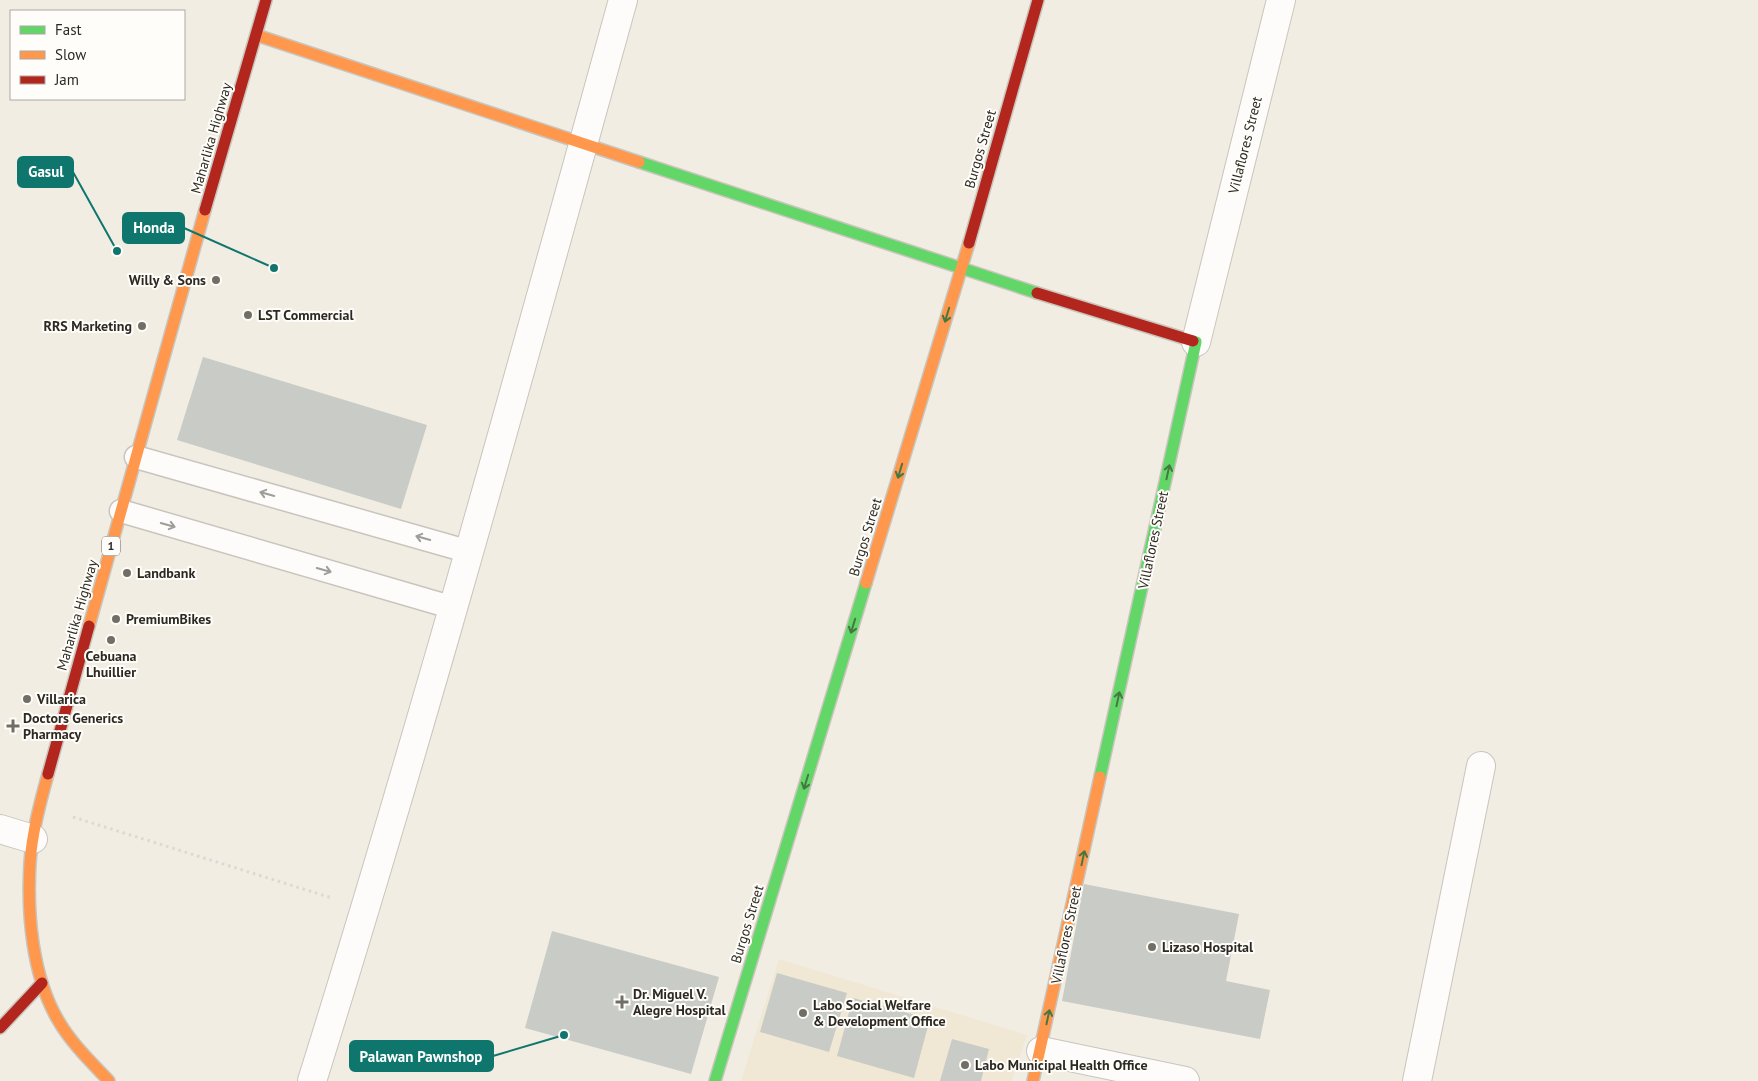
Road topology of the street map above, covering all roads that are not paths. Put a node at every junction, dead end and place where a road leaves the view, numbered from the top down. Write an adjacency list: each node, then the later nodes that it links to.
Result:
1 (266, 0): 5 (street, Maharlika Highway / 1)
2 (623, 0): 6 (street)
3 (1038, 0): 7 (street, Burgos Street)
4 (1281, 0): 8 (street, Villaflores Street)
5 (256, 35): 6 (street); 9 (street, Maharlika Highway / 1)
6 (584, 143): 7 (street); 11 (street)
7 (961, 269): 8 (street); 21 (street, Burgos Street, one-way to 21)
8 (1196, 342): 18 (street, Villaflores Street, one-way to 8)
9 (136, 457): 10 (street, Maharlika Highway / 1); 11 (lane, one-way to 9)
10 (121, 511): 12 (lane, one-way to 12); 15 (street, Maharlika Highway / 1)
11 (470, 552): 12 (street)
12 (454, 608): 20 (street)
13 (1481, 766): 24 (street)
14 (0, 829): 15 (street)
15 (33, 840): 16 (street, Maharlika Highway / 1)
16 (42, 983): 17 (street); 19 (street, Maharlika Highway / 1)
17 (0, 1028)
18 (1041, 1051): 22 (street, Villaflores Street); 23 (street)
19 (109, 1081)
20 (312, 1081)
21 (715, 1081)
22 (1033, 1081)
23 (1185, 1081)
24 (1417, 1081)

